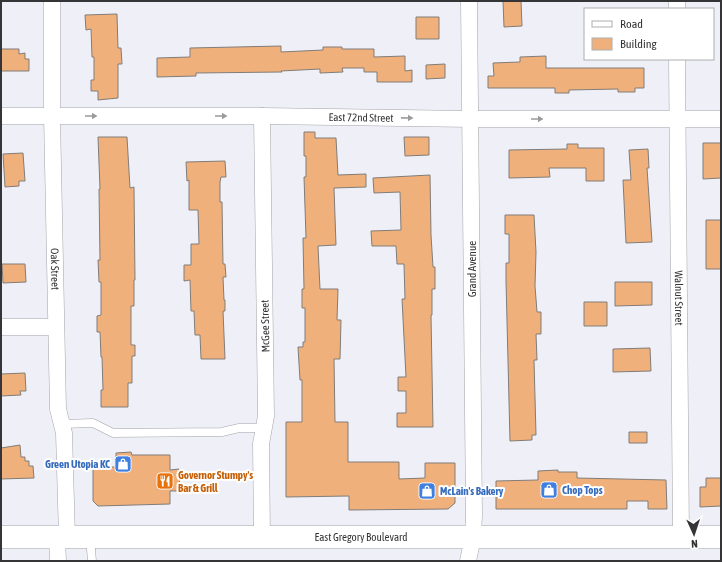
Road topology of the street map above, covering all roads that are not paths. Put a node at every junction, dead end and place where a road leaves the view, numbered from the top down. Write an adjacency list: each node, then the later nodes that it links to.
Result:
1 (52, 1): 5 (street, Oak Street)
2 (469, 1): 7 (street, Grand Avenue)
3 (677, 60): 8 (street, Walnut Street)
4 (1, 116): 5 (street, East 72nd Street)
5 (52, 116): 6 (street, East 72nd Street, one-way to 6); 11 (street, Oak Street)
6 (262, 116): 7 (street, East 72nd Street, one-way to 7); 13 (street, McGee Street)
7 (471, 119): 8 (street, East 72nd Street, one-way to 8); 18 (street, Grand Avenue)
8 (678, 119): 9 (street, East 72nd Street); 19 (street, Walnut Street)
9 (721, 119)
10 (1, 327): 11 (street)
11 (56, 327): 12 (street, Oak Street)
12 (62, 424): 13 (lane); 16 (street, Oak Street)
13 (264, 428): 14 (street, McGee Street)
14 (262, 536): 17 (main road, East Gregory Boulevard); 18 (main road, East Gregory Boulevard)
15 (1, 537): 16 (main road, East Gregory Boulevard)
16 (62, 537): 17 (main road, East Gregory Boulevard); 21 (street, Oak Street)
17 (90, 537): 22 (lane)
18 (473, 537): 19 (main road, East Gregory Boulevard); 23 (street, Grand Avenue)
19 (681, 537): 20 (main road, East Gregory Boulevard)
20 (721, 537)
21 (58, 561)
22 (92, 561)
23 (468, 561)

